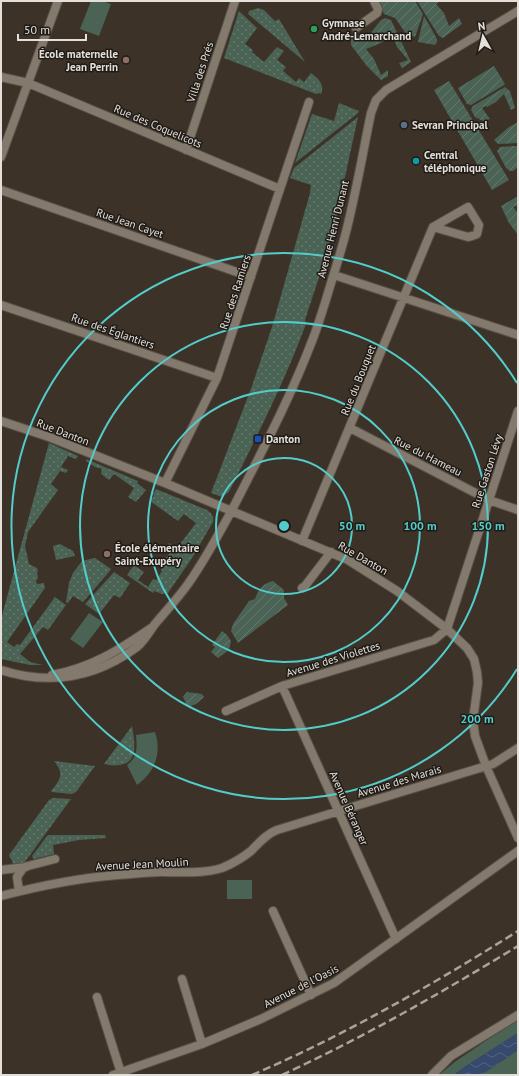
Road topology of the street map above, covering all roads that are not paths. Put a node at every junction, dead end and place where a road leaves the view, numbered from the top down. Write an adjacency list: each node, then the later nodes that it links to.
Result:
1 (58, 1): 7 (street)
2 (235, 1): 9 (street, Villa des Prés)
3 (374, 1): 5 (street)
4 (518, 11): 14 (street, Avenue Henri Dunant)
5 (356, 28)
6 (1, 77): 7 (street, Rue des Coquelicots)
7 (28, 83): 9 (street, Rue des Coquelicots); 10 (street)
8 (309, 102): 11 (street, Rue des Ramiers)
9 (186, 150): 11 (street, Rue des Coquelicots)
10 (1, 156)
11 (280, 189): 15 (street, Rue des Ramiers)
12 (1, 190): 15 (street, Rue Jean Cayet)
13 (433, 227): 13 (street); 16 (street, Rue du Bouquet)
14 (334, 274): 16 (street); 26 (street, Avenue Henri Dunant)
15 (251, 278): 19 (street, Rue des Ramiers)
16 (404, 296): 18 (street); 22 (street, Rue du Bouquet)
17 (1, 305): 19 (street, Rue des Églantiers)
18 (518, 335)
19 (217, 378): 23 (street, Rue des Ramiers)
20 (518, 411): 24 (street, Rue Gaston Lévy)
21 (1, 422): 23 (street, Rue Danton)
22 (350, 428): 24 (street, Rue du Hameau); 27 (street, Rue du Bouquet)
23 (164, 483): 26 (street, Rue Danton)
24 (489, 500): 25 (street, Rue du Hameau); 30 (street, Rue Gaston Lévy)
25 (518, 510)
26 (231, 512): 27 (street, Rue Danton); 31 (street, Avenue Henri Dunant)
27 (302, 541): 28 (street, Rue Danton)
28 (332, 552): 29 (street); 30 (street, Rue Danton)
29 (302, 588)
30 (447, 629): 32 (street, Avenue des Violettes); 35 (street, Rue Danton)
31 (1, 670)
32 (282, 686): 33 (street, Avenue des Violettes); 36 (street, Avenue Béranger)
33 (226, 710)
34 (518, 748): 35 (street, Avenue des Marais)
35 (486, 766): 36 (street, Avenue des Marais); 38 (street, Rue Danton)
36 (338, 811): 37 (street, Avenue des Marais); 46 (street, Avenue Béranger)
37 (273, 831): 43 (street, Avenue Jean Moulin)
38 (518, 838)
39 (518, 851): 46 (street, Avenue de l'Oasis)
40 (56, 861): 41 (street)
41 (24, 867): 42 (street); 43 (street)
42 (1, 870)
43 (19, 891): 44 (street, Avenue Jean Moulin)
44 (1, 896)
45 (273, 911): 48 (street)
46 (396, 939): 48 (street, Avenue de l'Oasis)
47 (182, 979): 51 (street)
48 (311, 995): 51 (street, Avenue de l'Oasis)
49 (98, 997): 52 (street)
50 (518, 1015): 53 (street)
51 (202, 1044): 52 (street, Avenue de l'Oasis)
52 (117, 1074)
53 (432, 1075)

